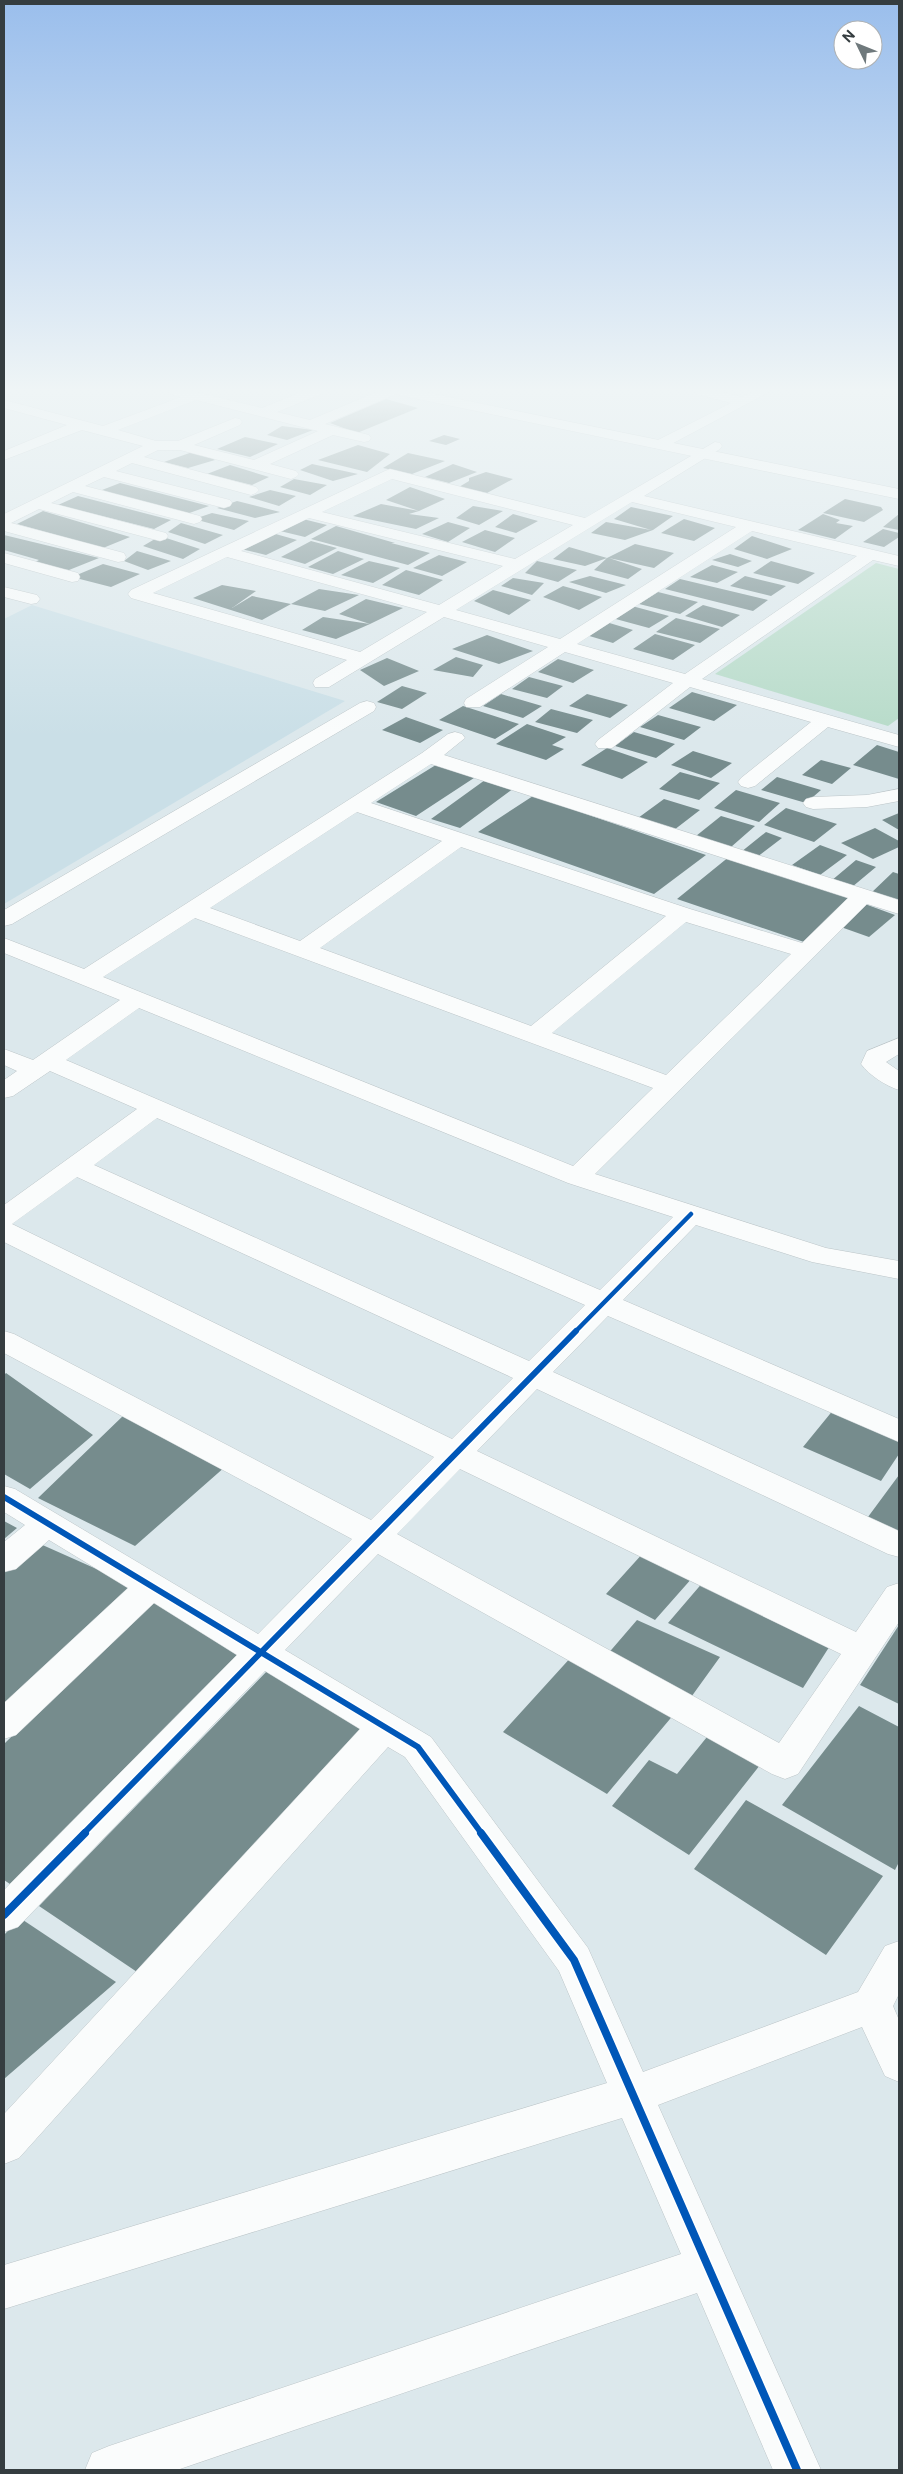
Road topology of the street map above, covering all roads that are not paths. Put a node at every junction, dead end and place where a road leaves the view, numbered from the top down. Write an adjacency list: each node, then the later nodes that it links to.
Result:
1 (33, 506): 10 (street)
2 (47, 506): 14 (street)
3 (146, 506): 9 (street)
4 (322, 506): 8 (street)
5 (520, 506): 11 (street)
6 (613, 506): 11 (street)
7 (668, 506): 13 (street)
8 (308, 513): 15 (street); 20 (street)
9 (194, 519)
10 (4, 520)
11 (586, 523): 20 (street)
12 (4, 526): 17 (street)
13 (749, 526): 16 (street); 25 (street)
14 (160, 536)
15 (226, 552): 24 (street); 26 (street)
16 (870, 554): 19 (street); 27 (street)
17 (118, 557)
18 (4, 558): 21 (street)
19 (899, 561)
20 (518, 565): 24 (street)
21 (72, 577)
22 (4, 592): 23 (street)
23 (31, 599)
24 (442, 611): 25 (street); 26 (street)
25 (561, 645): 27 (street); 29 (street)
26 (363, 658): 28 (street)
27 (687, 681): 31 (street); 34 (street)
28 (322, 684)
29 (474, 703)
30 (366, 707): 45 (street)
31 (824, 720): 33 (street); 36 (street)
32 (454, 738): 35 (street)
33 (899, 741)
34 (605, 744)
35 (429, 757): 39 (street); 41 (street)
36 (748, 782)
37 (899, 795): 38 (street)
38 (813, 803)
39 (353, 804): 40 (street); 43 (street)
40 (458, 839): 44 (street); 47 (street)
41 (863, 896): 42 (street); 48 (street)
42 (899, 907)
43 (192, 909): 47 (street); 49 (street)
44 (682, 914): 48 (street); 51 (street)
45 (4, 919)
46 (4, 945): 49 (street)
47 (303, 950): 51 (street)
48 (805, 951): 56 (street)
49 (86, 978): 50 (street)
50 (138, 999): 54 (street); 60 (street)
51 (535, 1035): 56 (street)
52 (899, 1044): 55 (street)
53 (4, 1056): 54 (street)
54 (41, 1065): 57 (street); 58 (street)
55 (899, 1082)
56 (672, 1086): 60 (street)
57 (4, 1091)
58 (156, 1107): 59 (street); 65 (street)
59 (75, 1166): 62 (street); 67 (street)
60 (577, 1177): 61 (street)
61 (691, 1214): 64 (street); 65 (street)
62 (4, 1218)
63 (4, 1231): 69 (street)
64 (899, 1270)
65 (605, 1301): 67 (street); 68 (street)
66 (4, 1342): 72 (street)
67 (533, 1375): 69 (street); 73 (street)
68 (899, 1430)
69 (455, 1454): 72 (street); 77 (street)
70 (4, 1496): 71 (street)
71 (48, 1523): 74 (street); 75 (street)
72 (374, 1537): 77 (street); 78 (street)
73 (899, 1545)
74 (4, 1560)
75 (151, 1586): 78 (street); 79 (street)
76 (899, 1596): 77 (street)
77 (862, 1650)
78 (262, 1652): 80 (street); 81 (street)
79 (4, 1725)
80 (384, 1726): 85 (street); 86 (street)
81 (4, 1915)
82 (899, 1958): 83 (street)
83 (872, 2005): 84 (street); 85 (street)
84 (899, 2063)
85 (633, 2094): 87 (street); 88 (street)
86 (4, 2144)
87 (708, 2267): 89 (street); 90 (street)
88 (4, 2287)
89 (109, 2470)
90 (797, 2470)

